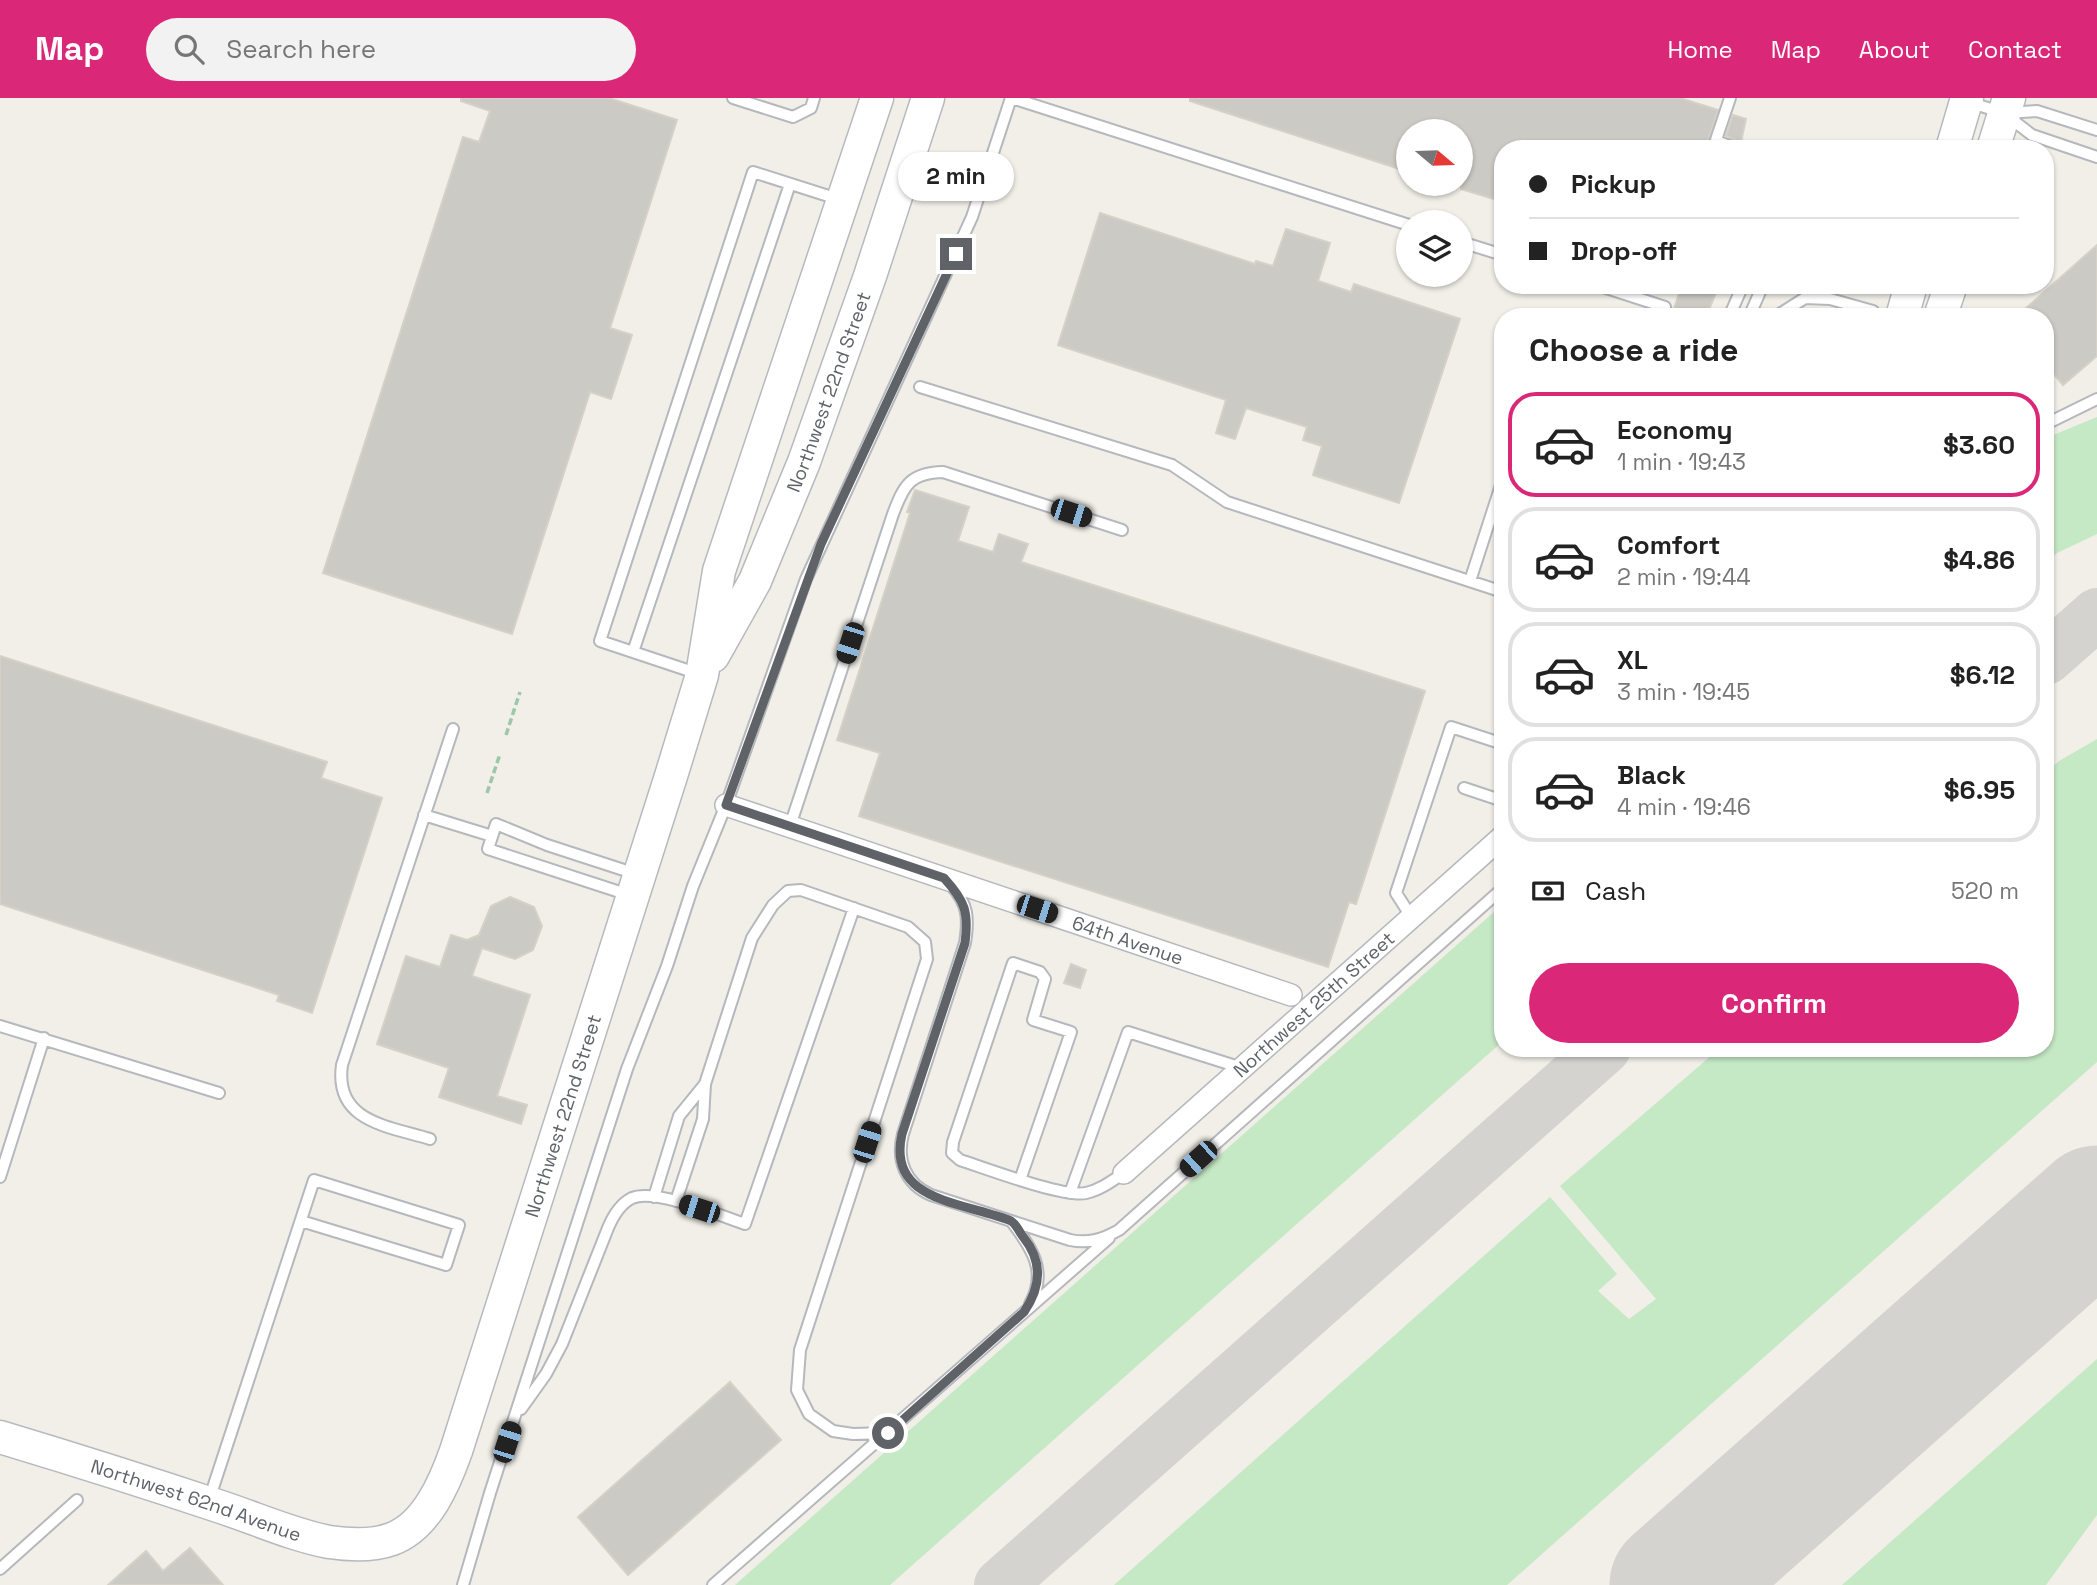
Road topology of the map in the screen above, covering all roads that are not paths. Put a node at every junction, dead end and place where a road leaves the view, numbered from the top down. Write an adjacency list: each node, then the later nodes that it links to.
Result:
1 (733, 98): 2 (lane)
2 (814, 98)
3 (877, 98): 17 (street, Northwest 22nd Street)
4 (928, 98): 33 (street, Northwest 22nd Street)
5 (1012, 98): 18 (lane); 38 (lane)
6 (1730, 98): 10 (lane)
7 (1963, 99): 8 (lane); 11 (street)
8 (2006, 105): 9 (lane); 12 (street); 13 (lane)
9 (2097, 131)
10 (1717, 140)
11 (1954, 140)
12 (1996, 140)
13 (2047, 140)
14 (2054, 142): 15 (lane)
15 (2097, 157)
16 (790, 184): 17 (lane); 32 (lane); 32 (lane)
17 (843, 201): 33 (street, Northwest 22nd Street)
18 (1396, 221)
19 (1473, 246): 20 (lane)
20 (1494, 252)
21 (1625, 294): 22 (lane)
22 (1665, 307)
23 (1789, 308): 24 (lane)
24 (1862, 308)
25 (920, 387): 30 (lane)
26 (2097, 399): 27 (lane)
27 (2054, 420)
28 (1494, 507): 30 (lane)
29 (1122, 530): 40 (lane)
30 (1470, 581): 31 (lane)
31 (1494, 589)
32 (633, 652): 33 (lane)
33 (702, 675): 44 (street, Northwest 22nd Street)
34 (453, 729): 39 (lane)
35 (1494, 741): 47 (lane)
36 (1464, 788): 37 (lane)
37 (1494, 798)
38 (726, 805): 40 (street, 64th Avenue); 65 (lane)
39 (424, 815): 41 (lane); 54 (lane)
40 (790, 826): 43 (street, 64th Avenue)
41 (492, 836): 44 (lane); 44 (lane)
42 (1494, 844): 47 (street, Northwest 25th Street)
43 (944, 878): 48 (street, 64th Avenue); 62 (lane)
44 (636, 886): 70 (street, Northwest 22nd Street)
45 (1494, 896): 63 (lane)
46 (854, 908): 52 (lane); 60 (lane); 66 (lane)
47 (1412, 918): 51 (street, Northwest 25th Street)
48 (1292, 995)
49 (0, 1026): 50 (lane)
50 (44, 1038): 53 (lane); 56 (lane)
51 (1242, 1069): 55 (street, Northwest 25th Street); 58 (lane)
52 (705, 1084): 59 (lane); 60 (lane)
53 (219, 1093)
54 (430, 1139)
55 (1124, 1173): 58 (lane)
56 (0, 1177)
57 (1020, 1180): 57 (lane); 58 (lane)
58 (1070, 1193)
59 (654, 1196): 60 (lane); 65 (lane)
60 (676, 1201)
61 (301, 1221): 61 (lane); 69 (lane)
62 (1012, 1222): 63 (lane); 64 (lane)
63 (1119, 1230): 64 (lane)
64 (1024, 1312): 66 (lane)
65 (515, 1417): 72 (lane)
66 (888, 1433): 73 (lane)
67 (0, 1437): 69 (street, Northwest 62nd Avenue)
68 (77, 1500): 71 (lane)
69 (209, 1503): 70 (street, Northwest 62nd Avenue)
70 (394, 1539)
71 (0, 1569)
72 (463, 1585)
73 (713, 1585)

